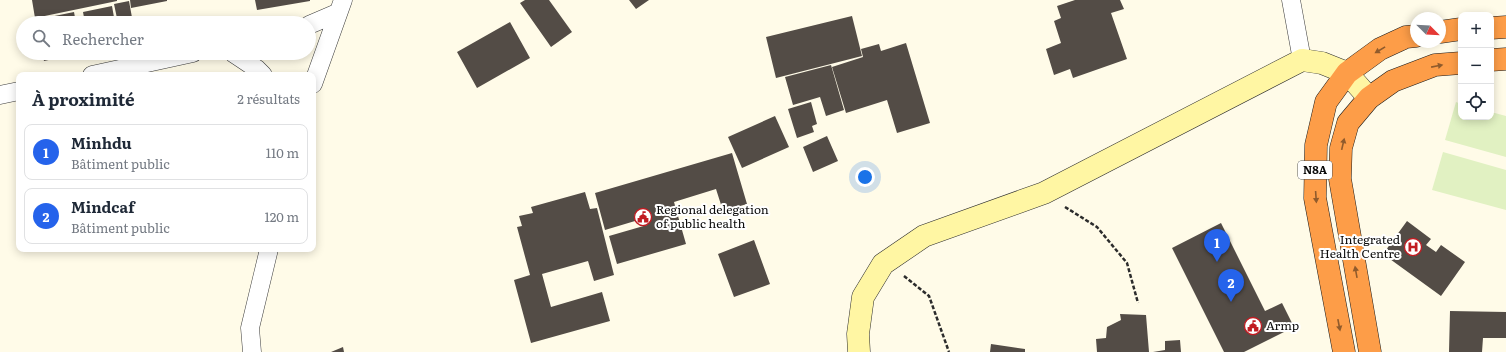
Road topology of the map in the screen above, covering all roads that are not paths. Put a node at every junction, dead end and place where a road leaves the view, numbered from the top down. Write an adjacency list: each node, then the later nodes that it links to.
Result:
1 (1291, 0): 12 (street)
2 (340, 7): 3 (street); 18 (street)
3 (316, 20)
4 (1506, 27): 5 (highway)
5 (1494, 28)
6 (1458, 29): 7 (highway)
7 (1446, 31)
8 (1410, 37): 17 (highway, N8A, one-way to 17)
9 (1506, 59): 13 (highway)
10 (161, 60): 15 (street)
11 (244, 60): 16 (street)
12 (1302, 60): 17 (street); 24 (street)
13 (1494, 60)
14 (1458, 63): 21 (highway, N8A, one-way to 14)
15 (106, 72)
16 (260, 72)
17 (1347, 73): 21 (street); 25 (highway, N8A, one-way to 25)
18 (316, 75)
19 (16, 92): 20 (street)
20 (0, 95)
21 (1369, 98): 26 (highway, N8A, one-way to 21)
22 (268, 252): 23 (street)
23 (252, 352)
24 (859, 352)
25 (1344, 352)
26 (1370, 352)

